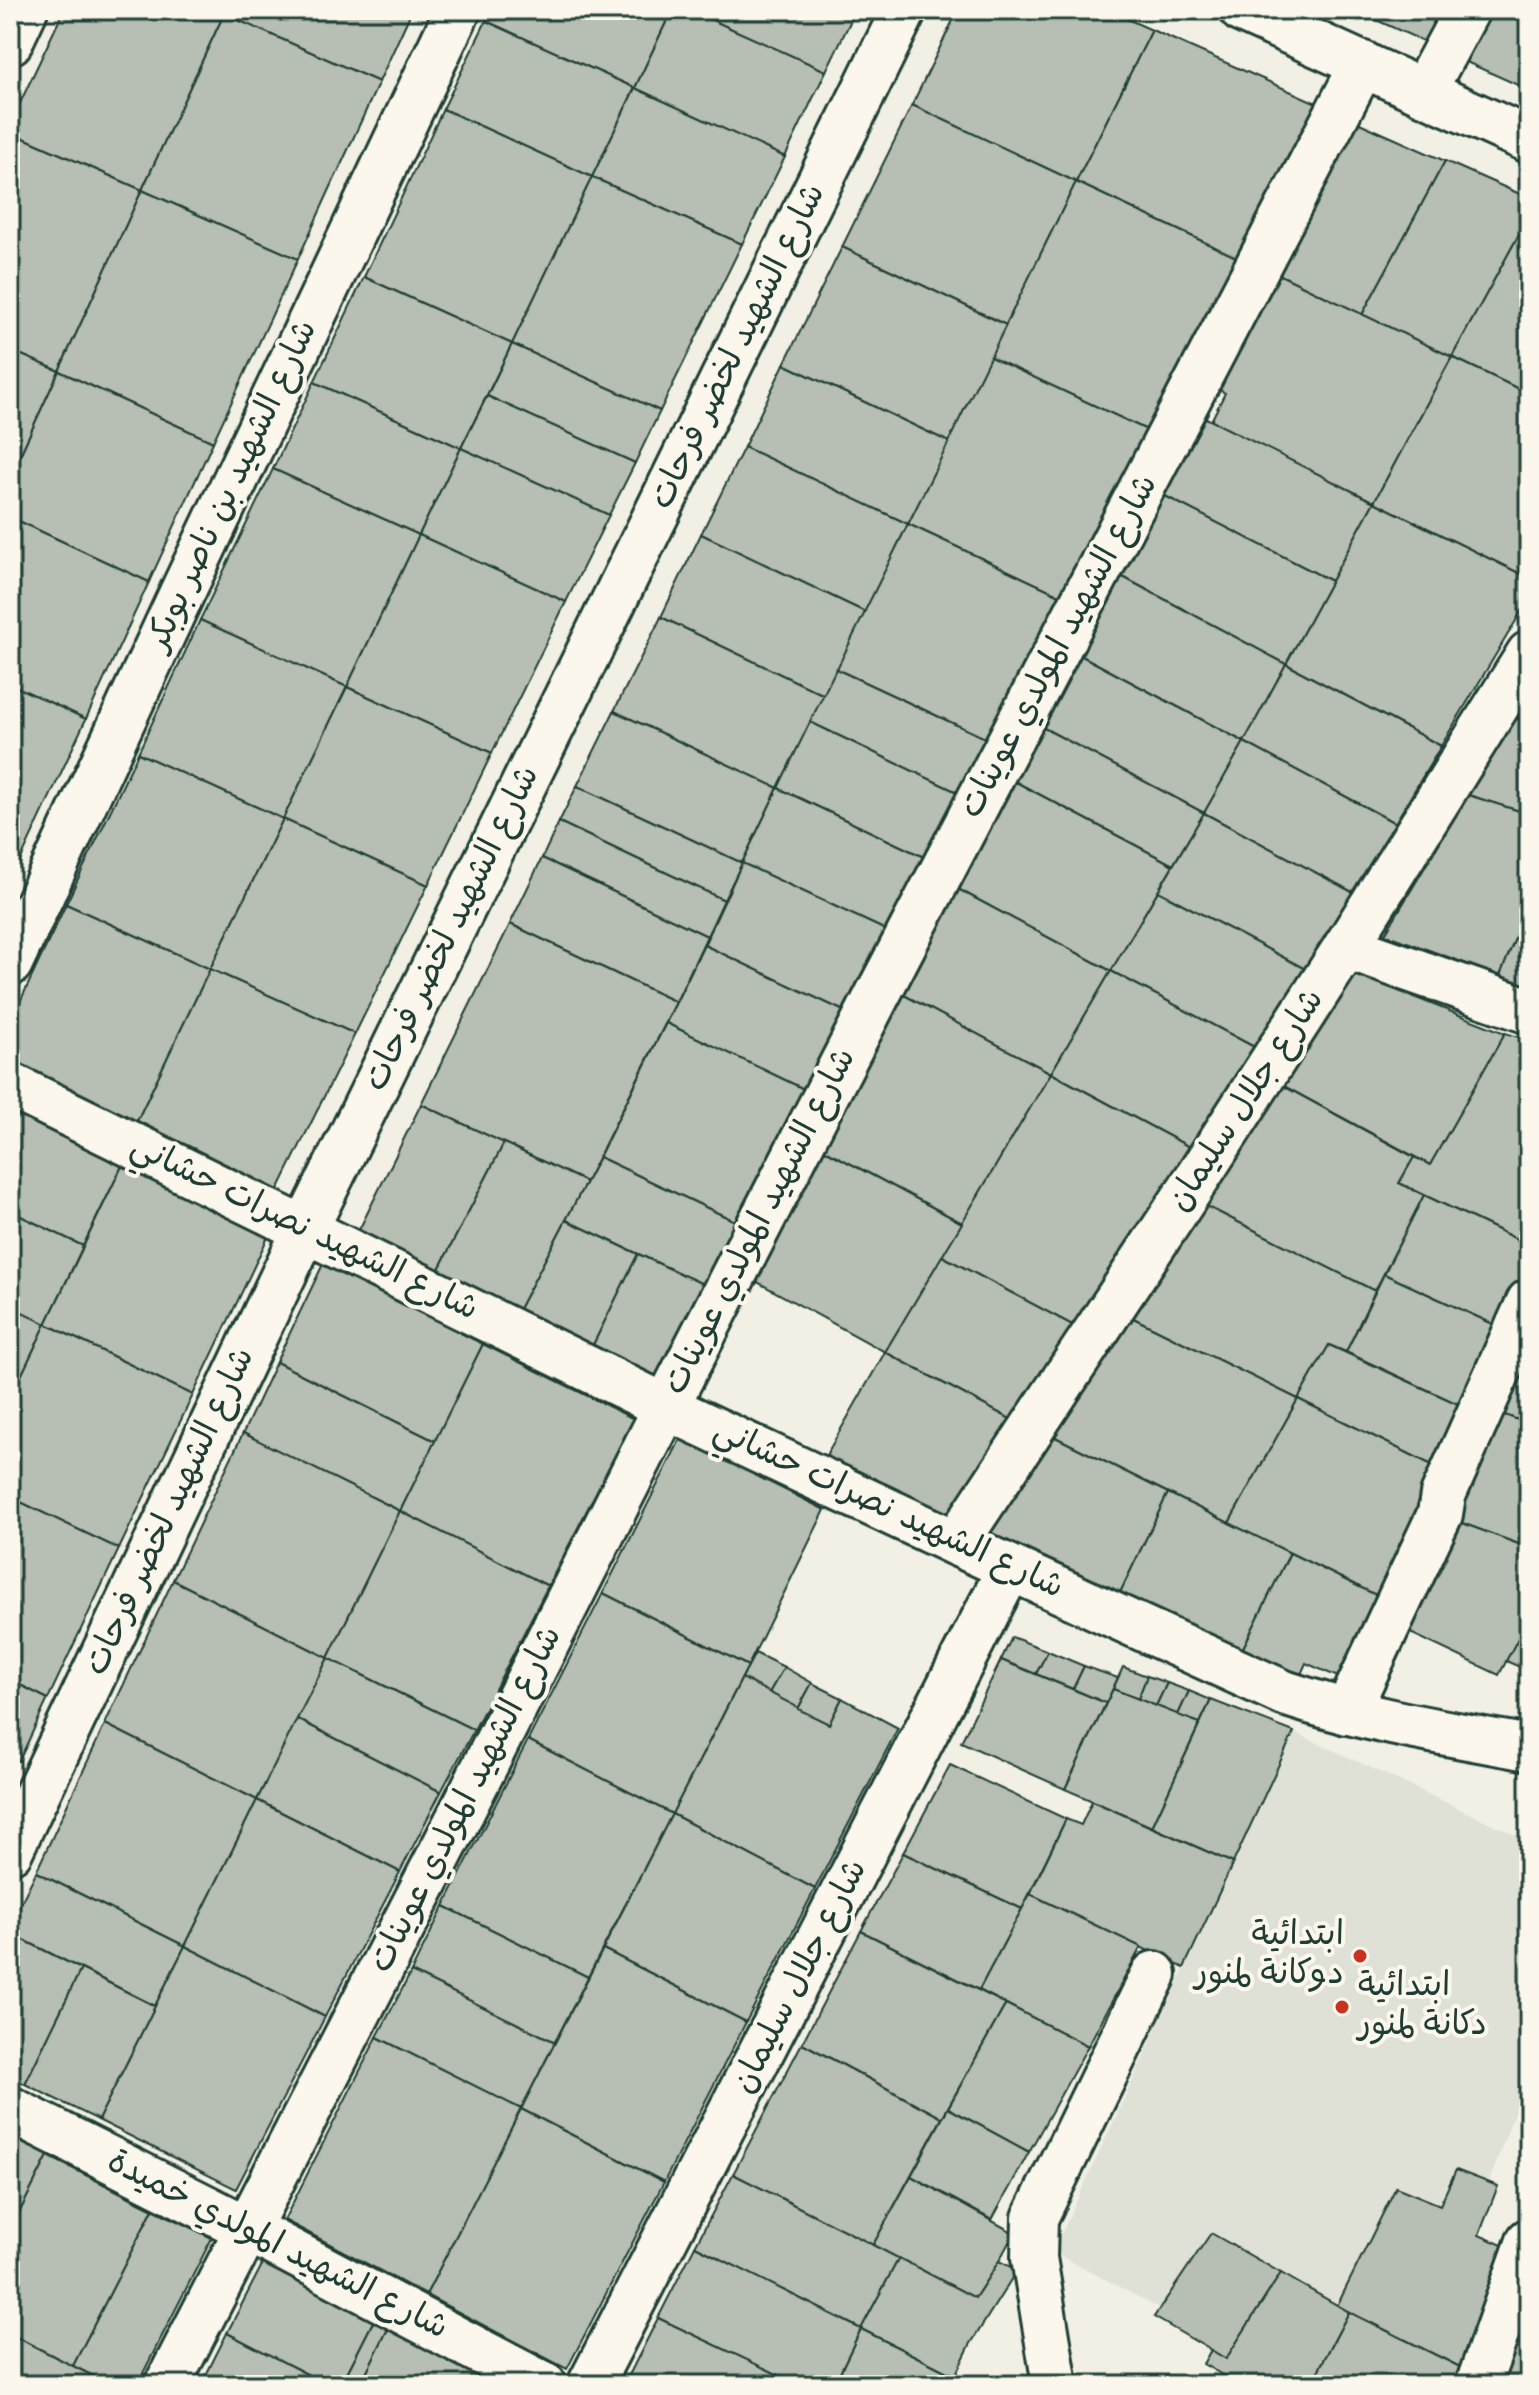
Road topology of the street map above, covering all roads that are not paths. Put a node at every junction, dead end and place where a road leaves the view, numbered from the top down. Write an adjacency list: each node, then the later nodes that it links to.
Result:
1 (25, 10): 6 (street)
2 (458, 10): 12 (street, شارع الشهيد بن ناصر بوبكر)
3 (904, 10): 15 (street, شارع الشهيد لخضر فرحات)
4 (1242, 10): 7 (street)
5 (1467, 10): 8 (street)
6 (10, 42)
7 (1363, 64): 8 (street); 17 (street, شارع الشهيد المولدي عوينات)
8 (1423, 92): 9 (street)
9 (1529, 140)
10 (1529, 654): 11 (street, شارع جلال سليمان)
11 (1346, 947): 13 (street); 18 (street, شارع جلال سليمان)
12 (10, 963)
13 (1529, 1011)
14 (10, 1085): 15 (street, شارع الشهيد نصرات حشاني)
15 (305, 1230): 17 (street, شارع الشهيد نصرات حشاني); 22 (street, شارع الشهيد لخضر فرحات)
16 (1529, 1302): 20 (street)
17 (666, 1407): 18 (street, شارع الشهيد نصرات حشاني); 25 (street, شارع الشهيد المولدي عوينات)
18 (956, 1543): 19 (street, شارع الشهيد نصرات حشاني)
19 (1010, 1568): 20 (street, شارع الشهيد نصرات حشاني); 29 (street, شارع جلال سليمان)
20 (1347, 1712): 21 (street, شارع الشهيد نصرات حشاني)
21 (1529, 1748)
22 (10, 1851)
23 (1154, 1974): 30 (street)
24 (10, 2109): 25 (street, شارع الشهيد المولدي خميدة)
25 (246, 2228): 27 (street, شارع الشهيد المولدي عوينات); 28 (street, شارع الشهيد المولدي خميدة)
26 (1529, 2241): 31 (street)
27 (167, 2385)
28 (544, 2385)
29 (590, 2385)
30 (1055, 2385)
31 (1478, 2385)

